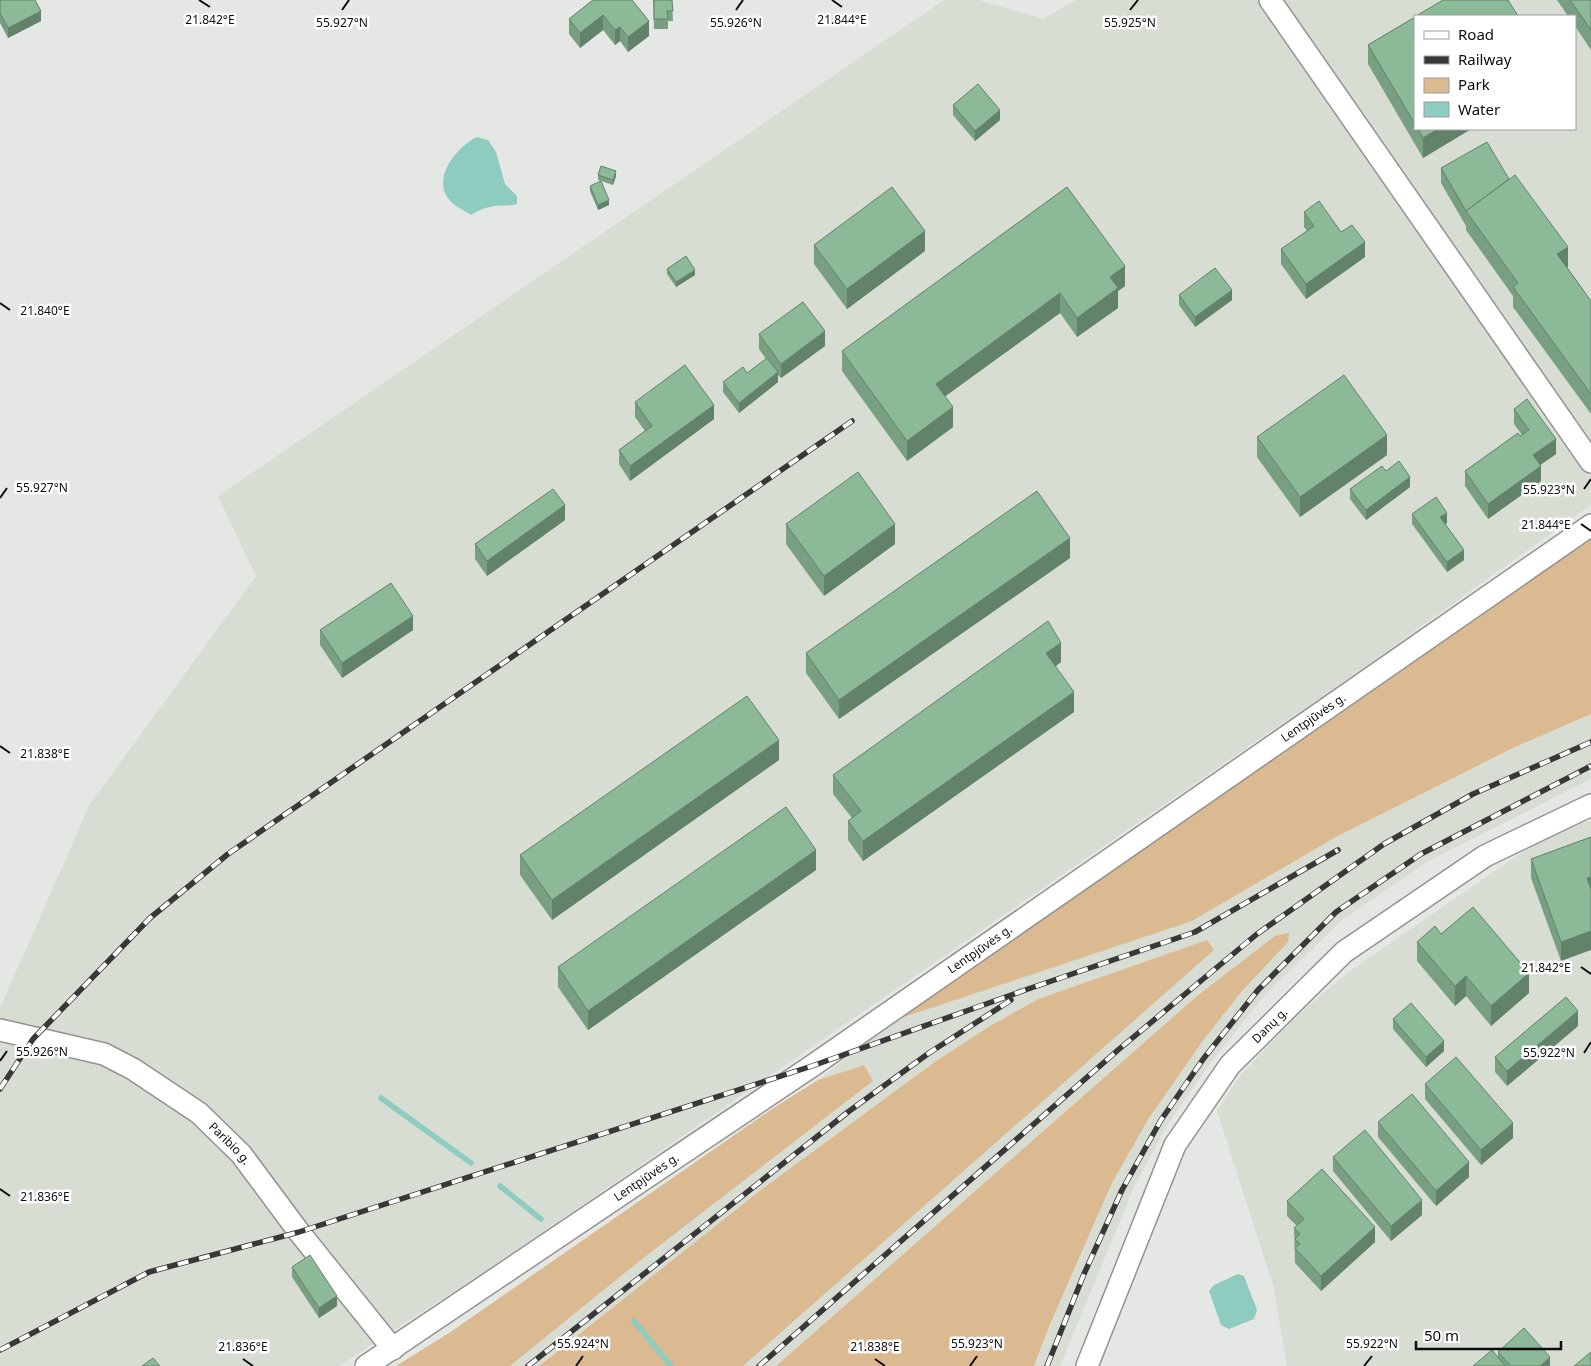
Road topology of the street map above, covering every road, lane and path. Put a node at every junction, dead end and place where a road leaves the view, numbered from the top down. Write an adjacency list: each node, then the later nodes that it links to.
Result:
1 (1270, 0): 2 (street)
2 (1591, 462)
3 (1591, 525): 6 (street, Lentpjūvės g.)
4 (1591, 805): 8 (street, Danų g.)
5 (0, 1030): 6 (street, Paribio g.)
6 (393, 1349): 7 (street, Lentpjūvės g.)
7 (366, 1366)
8 (1087, 1366)

